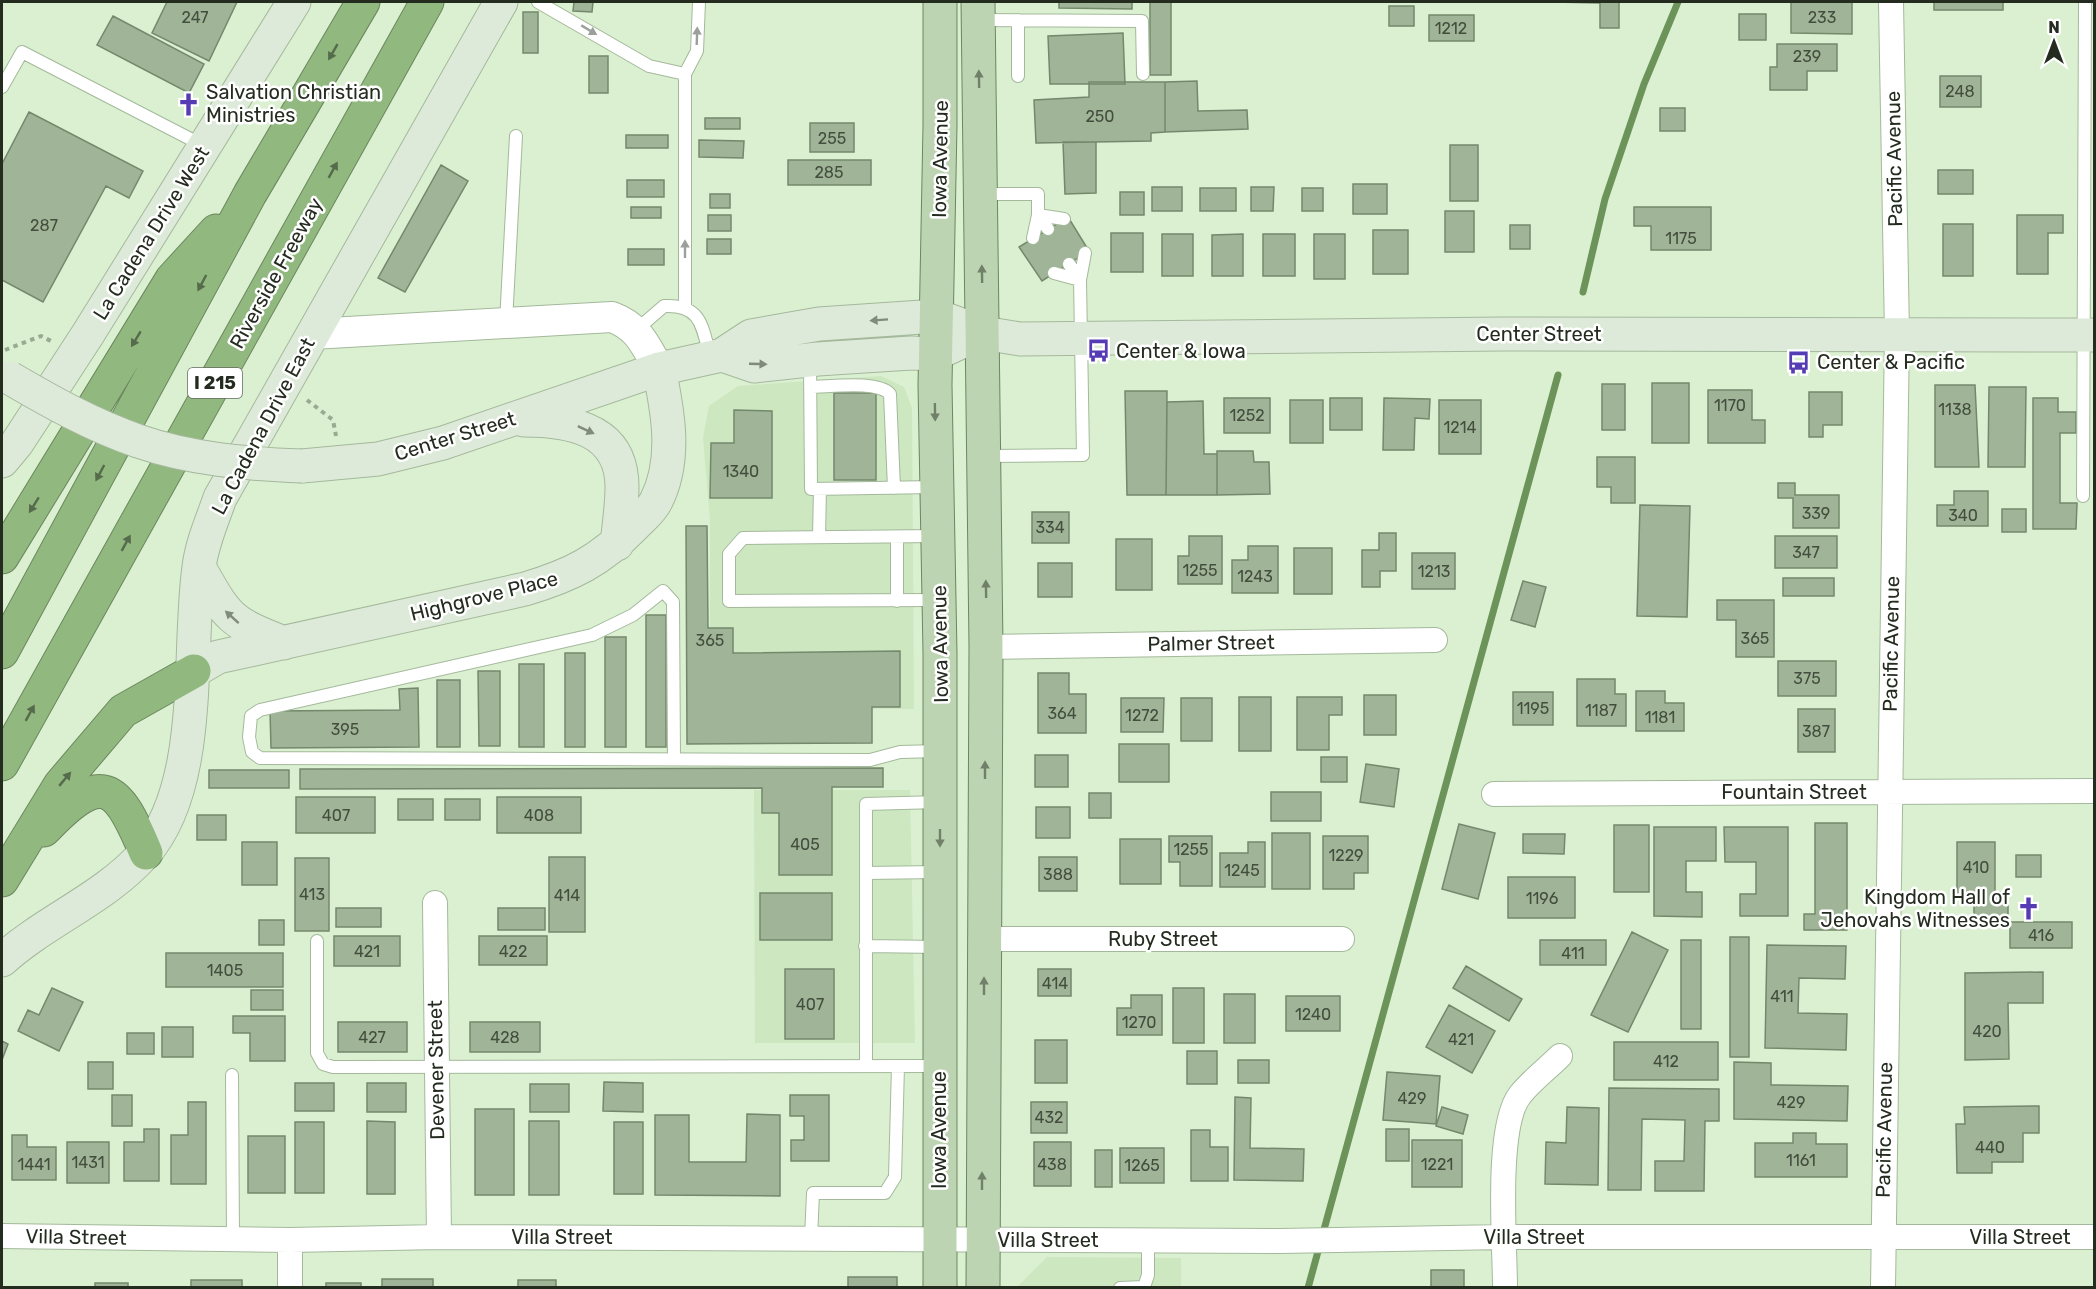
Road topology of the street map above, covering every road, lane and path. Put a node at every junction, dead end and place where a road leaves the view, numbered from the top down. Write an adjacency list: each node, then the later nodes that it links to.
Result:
1 (363, 2): 18 (highway, I 215, one-way to 18)
2 (427, 2): 67 (highway, Riverside Freeway / I 215, one-way to 2)
3 (501, 2): 33 (main road, La Cadena Drive East)
4 (538, 2): 12 (lane, one-way to 12)
5 (699, 2): 12 (lane, one-way to 5)
6 (940, 2): 29 (main road, Iowa Avenue)
7 (1891, 2): 34 (street, Pacific Avenue)
8 (2085, 2): 35 (lane)
9 (288, 4): 17 (main road, La Cadena Drive West)
10 (978, 11): 11 (lane); 19 (main road, Iowa Avenue, one-way to 10)
11 (1018, 20): 13 (lane); 14 (lane)
12 (685, 74): 28 (lane, one-way to 12)
13 (1143, 74)
14 (1018, 75)
15 (2, 87): 17 (lane)
16 (516, 136): 30 (lane)
17 (205, 147): 46 (main road, La Cadena Drive West)
18 (250, 194): 56 (highway, one-way to 56); 63 (highway, I 215, one-way to 63)
19 (981, 194): 20 (lane); 32 (main road, Iowa Avenue, one-way to 19)
20 (1038, 215): 21 (lane); 22 (lane); 23 (lane)
21 (1064, 219)
22 (1048, 230)
23 (1033, 238)
24 (1085, 253): 27 (lane)
25 (1069, 264): 27 (lane)
26 (1054, 273): 27 (lane)
27 (1080, 280): 37 (lane)
28 (685, 307): 31 (lane); 39 (lane)
29 (937, 316): 32 (main road, Center Street); 38 (main road, Iowa Avenue); 39 (main road, Center Street, one-way to 39)
30 (506, 323): 31 (street); 33 (street)
31 (635, 331): 41 (street)
32 (983, 333): 37 (main road, Center Street); 38 (main road); 45 (main road, Iowa Avenue)
33 (312, 334): 57 (main road, La Cadena Drive East)
34 (1897, 335): 35 (main road, Center Street); 37 (main road, Center Street); 68 (street, Pacific Avenue)
35 (2088, 335): 51 (lane)
36 (41, 336): 40 (path)
37 (1081, 338): 45 (lane)
38 (935, 354): 42 (main road); 49 (main road, Iowa Avenue, one-way to 49)
39 (716, 356): 41 (main road, Center Street); 42 (main road, one-way to 42)
40 (4, 367): 47 (main road, Center Street, bridge)
41 (659, 369): 44 (main road, Center Street); 55 (main road, Highgrove Place)
42 (810, 373): 48 (lane); 50 (lane)
43 (316, 406): 47 (path)
44 (508, 420): 47 (main road, Center Street); 55 (main road, one-way to 55)
45 (984, 456): 62 (main road, Iowa Avenue, one-way to 45)
46 (2, 461)
47 (339, 463)
48 (894, 488): 49 (lane); 50 (lane)
49 (937, 488): 52 (main road, Iowa Avenue)
50 (820, 489): 53 (lane)
51 (2083, 496)
52 (938, 536): 54 (lane); 58 (main road, Iowa Avenue)
53 (819, 537): 54 (lane); 59 (lane)
54 (897, 537): 59 (lane)
55 (617, 544): 61 (main road, Highgrove Place)
56 (2, 557)
57 (199, 567): 61 (main road, one-way to 57); 64 (main road, La Cadena Drive East)
58 (939, 600): 59 (lane); 65 (main road, Iowa Avenue)
59 (897, 601)
60 (1435, 640): 62 (street, Palmer Street)
61 (284, 643): 64 (main road, Highgrove Place)
62 (986, 647): 77 (main road, Iowa Avenue, one-way to 62)
63 (2, 652)
64 (194, 671): 72 (main road, La Cadena Drive East); 73 (highway, one-way to 64)
65 (940, 751): 66 (lane); 71 (main road, Iowa Avenue)
66 (674, 758): 66 (lane)
67 (2, 764)
68 (1888, 791): 69 (street, Fountain Street); 70 (street, Fountain Street); 97 (street, Pacific Avenue)
69 (2094, 791)
70 (1494, 794)
71 (940, 802): 74 (main road, Iowa Avenue, one-way to 74); 75 (lane)
72 (146, 853): 73 (highway); 82 (main road, La Cadena Drive East)
73 (7, 872)
74 (940, 872): 75 (lane); 81 (main road, Iowa Avenue)
75 (866, 873): 80 (lane)
76 (435, 903): 87 (street, Devener Street)
77 (984, 939): 78 (street, Ruby Street); 96 (main road, Iowa Avenue, one-way to 77)
78 (1342, 939)
79 (317, 941): 87 (lane)
80 (865, 946): 81 (lane); 84 (lane)
81 (939, 947): 86 (main road, Iowa Avenue)
82 (2, 960)
83 (1560, 1056): 91 (street)
84 (866, 1066): 85 (lane); 87 (lane)
85 (898, 1066): 86 (lane); 94 (lane)
86 (939, 1066): 95 (main road, Iowa Avenue)
87 (436, 1068): 90 (street, Devener Street)
88 (232, 1075): 93 (lane)
89 (2, 1236): 93 (street, Villa Street)
90 (439, 1237): 94 (street, Villa Street); 98 (street, Villa Street)
91 (1505, 1237): 97 (street, Villa Street); 99 (street, Villa Street); 104 (street)
92 (2094, 1237): 97 (street, Villa Street)
93 (233, 1239): 98 (street, Villa Street)
94 (811, 1239): 95 (street, Villa Street)
95 (940, 1239): 96 (street, Villa Street); 101 (main road, Iowa Avenue)
96 (982, 1239): 99 (street, Villa Street); 102 (main road, Iowa Avenue)
97 (1882, 1239): 105 (street, Pacific Avenue)
98 (290, 1240): 100 (street)
99 (1148, 1240): 103 (lane)
100 (290, 1287)
101 (940, 1287)
102 (983, 1287)
103 (1120, 1287)
104 (1505, 1287)
105 (1883, 1287)

